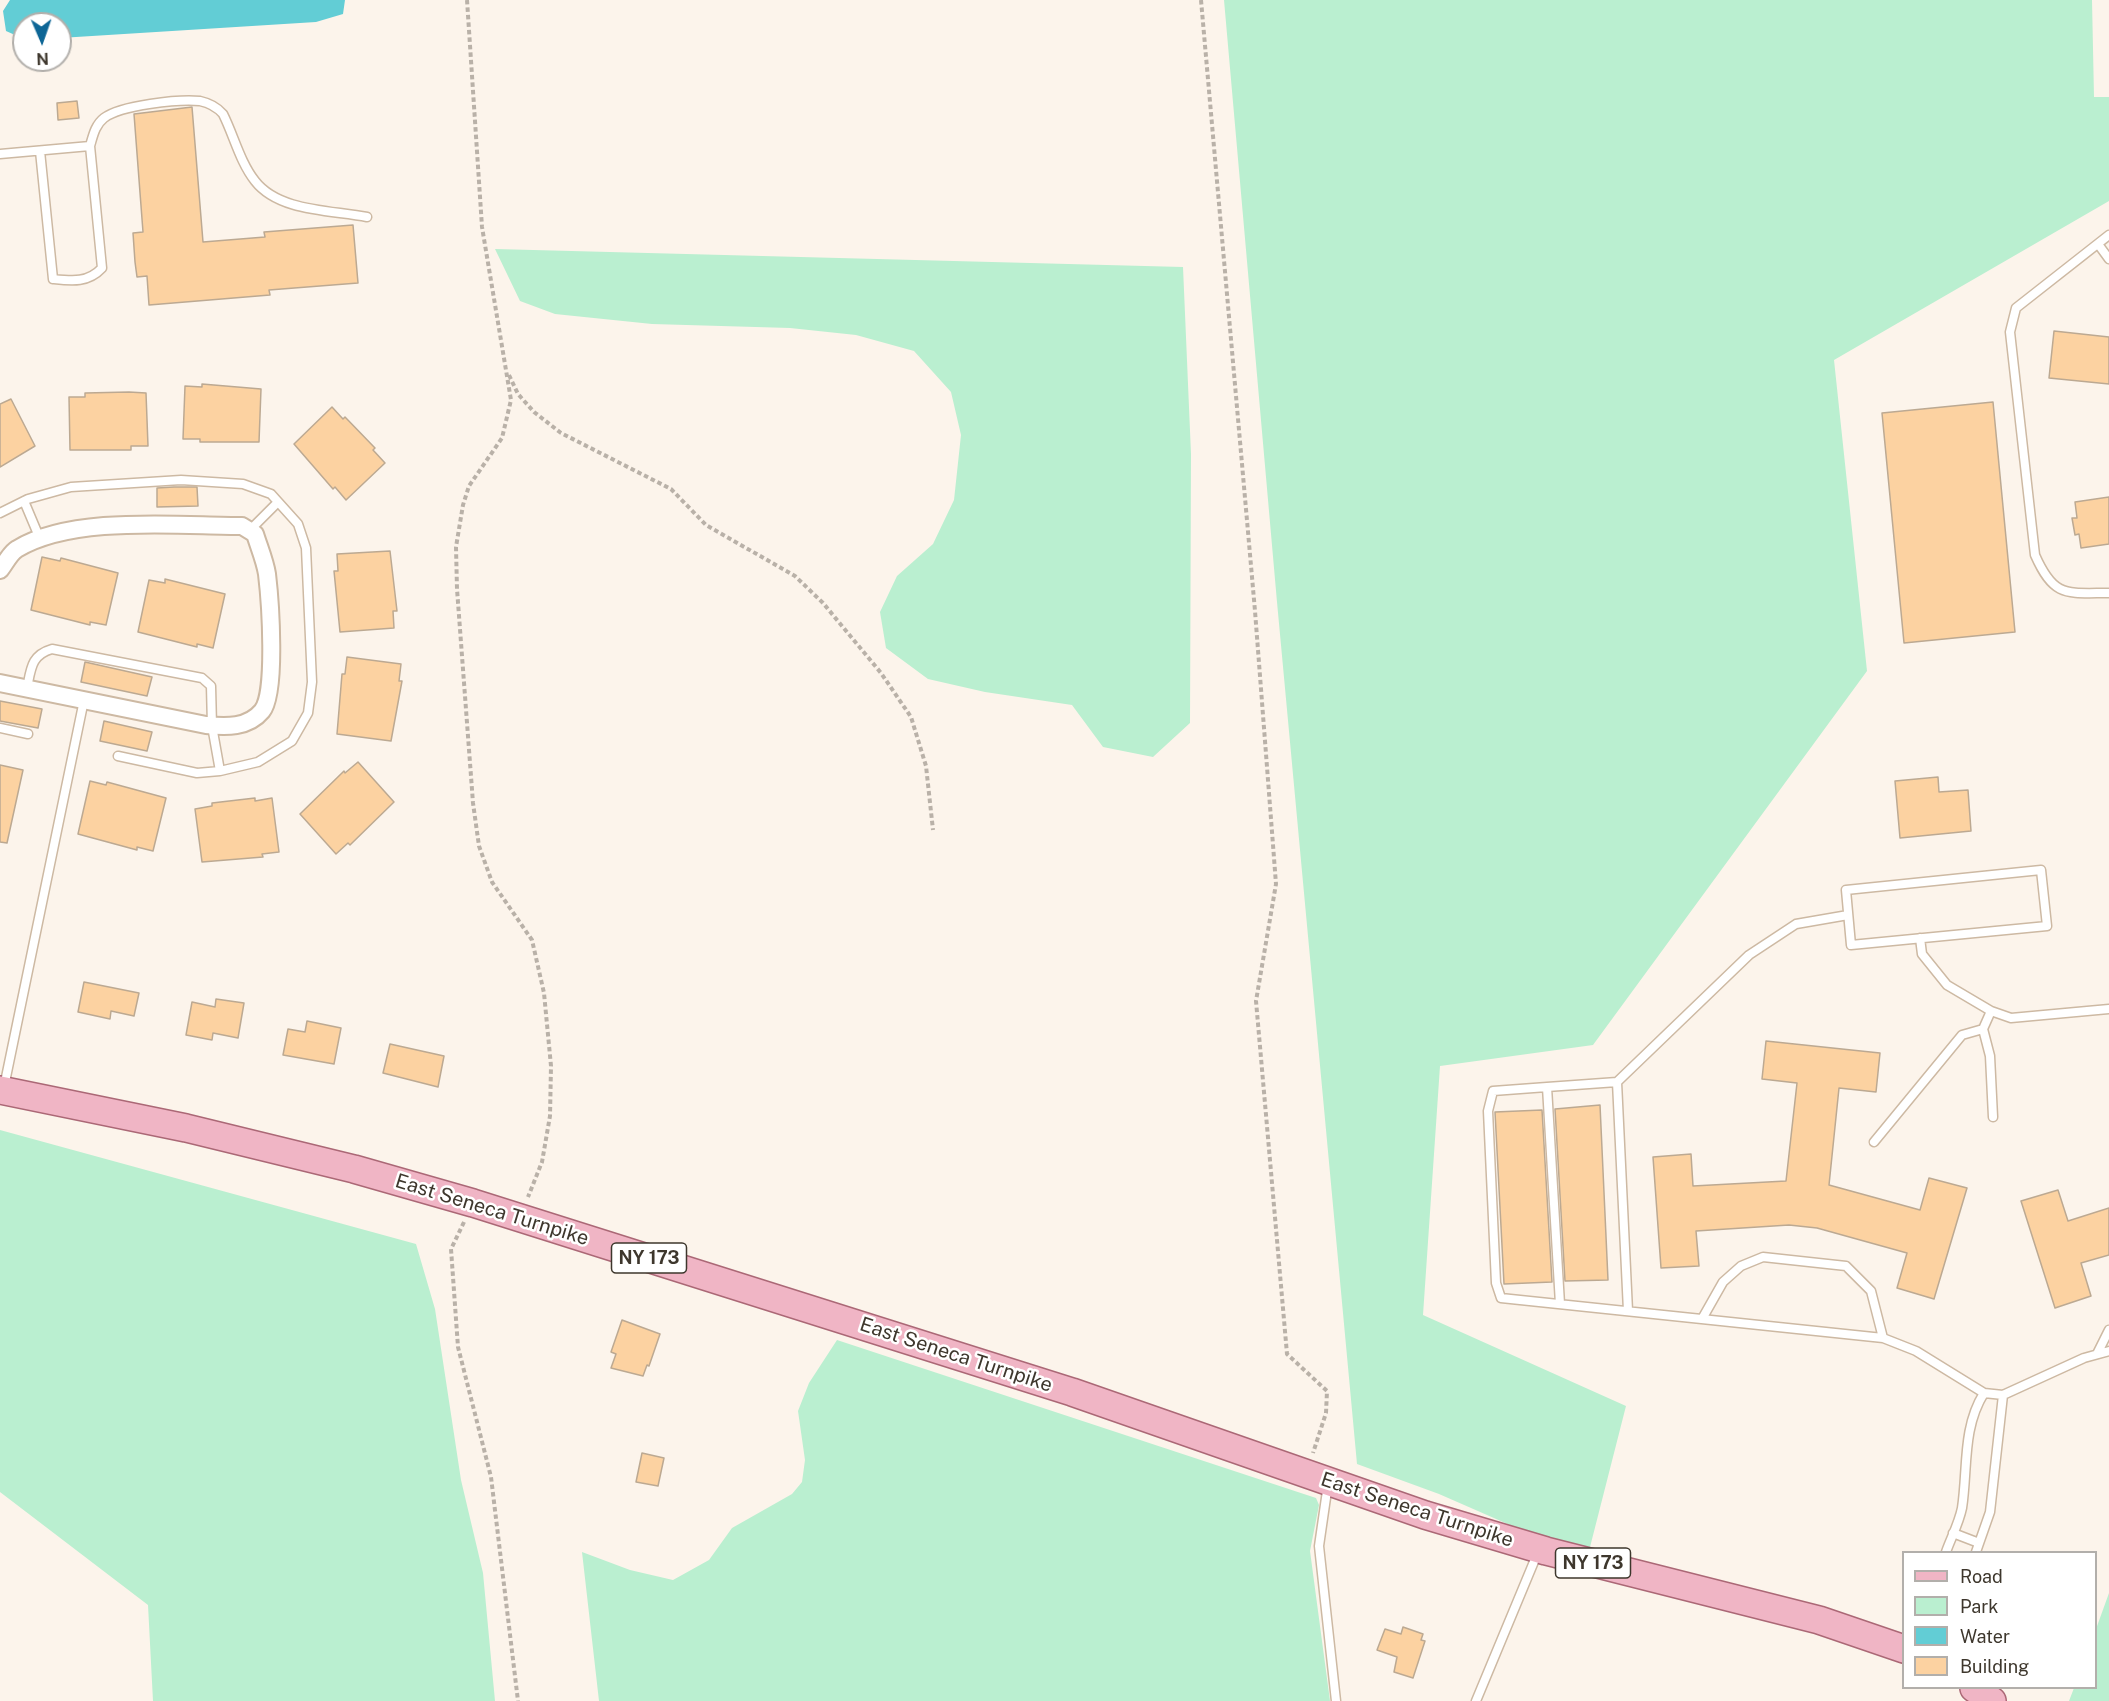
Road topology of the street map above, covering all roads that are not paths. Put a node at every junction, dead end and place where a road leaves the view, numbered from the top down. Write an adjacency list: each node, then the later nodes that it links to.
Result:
1 (90, 146): 2 (lane); 2 (lane); 4 (lane)
2 (40, 151): 3 (lane)
3 (0, 154)
4 (367, 217)
5 (2109, 236): 6 (lane)
6 (2098, 244): 7 (lane); 14 (lane)
7 (2109, 259)
8 (24, 501): 9 (lane); 10 (lane); 12 (lane)
9 (278, 502): 11 (lane); 22 (lane)
10 (0, 513)
11 (249, 531): 12 (street); 18 (street)
12 (40, 540): 13 (street)
13 (0, 570)
14 (2109, 593)
15 (0, 682): 16 (street)
16 (27, 688): 17 (street); 18 (lane)
17 (84, 700): 18 (street); 30 (lane)
18 (212, 726): 22 (lane)
19 (0, 728): 20 (lane)
20 (28, 734)
21 (118, 756): 22 (lane)
22 (220, 771)
23 (1848, 915): 24 (lane); 24 (lane); 28 (lane)
24 (1920, 938): 26 (lane)
25 (2109, 1009): 26 (lane)
26 (1991, 1011): 27 (lane)
27 (1983, 1029): 31 (lane); 32 (lane)
28 (1617, 1082): 29 (lane); 34 (lane)
29 (1547, 1087): 33 (lane); 33 (lane)
30 (1, 1090): 42 (main road, East Seneca Turnpike / NY 173)
31 (1993, 1117)
32 (1874, 1142)
33 (1560, 1304): 34 (lane)
34 (1628, 1311): 35 (lane)
35 (1702, 1319): 37 (lane); 37 (lane)
36 (2109, 1330): 39 (lane)
37 (1883, 1338): 40 (lane)
38 (2109, 1351): 39 (lane)
39 (2097, 1354): 41 (lane)
40 (1984, 1393): 41 (lane); 43 (lane)
41 (2003, 1395): 44 (lane)
42 (1318, 1477): 45 (main road, East Seneca Turnpike / NY 173); 50 (lane)
43 (1953, 1533): 44 (lane); 46 (lane)
44 (1979, 1543): 47 (lane)
45 (1540, 1549): 48 (main road, East Seneca Turnpike / NY 173); 51 (lane)
46 (1946, 1551)
47 (1976, 1551)
48 (1902, 1648)
49 (1975, 1689): 52 (main road)
50 (1336, 1701)
51 (1476, 1701)
52 (1992, 1701)

